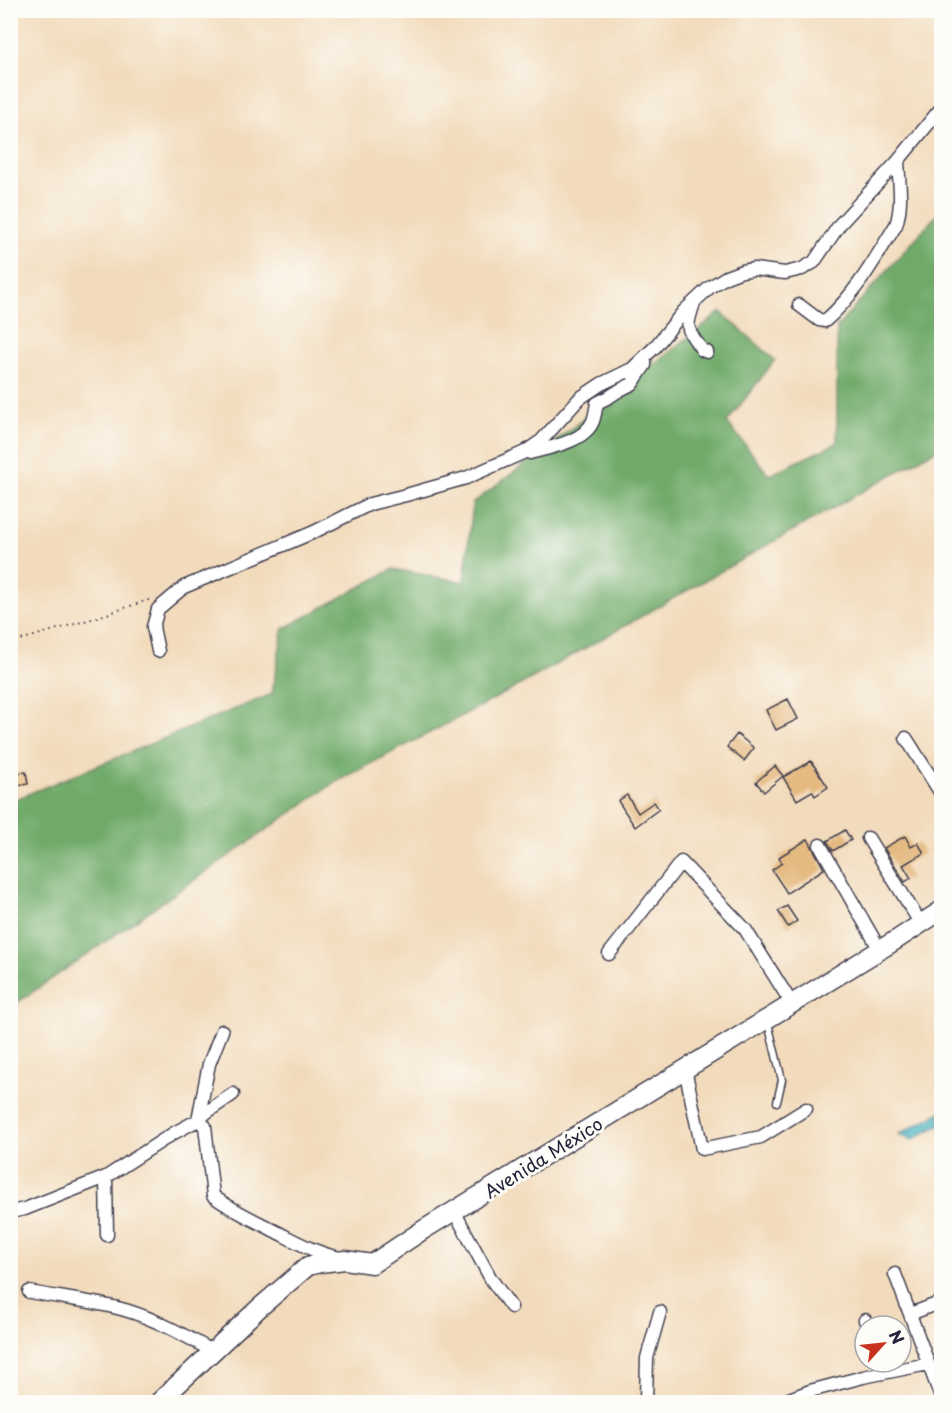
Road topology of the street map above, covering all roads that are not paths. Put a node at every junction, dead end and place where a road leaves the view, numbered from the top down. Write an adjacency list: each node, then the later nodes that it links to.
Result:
1 (942, 107): 2 (street)
2 (898, 161): 3 (street); 4 (street)
3 (696, 299): 5 (street); 6 (street)
4 (799, 305)
5 (707, 352)
6 (645, 356): 7 (street); 7 (street)
7 (517, 456): 8 (street)
8 (158, 651)
9 (906, 738): 10 (street)
10 (942, 795)
11 (868, 838): 14 (street)
12 (820, 845): 15 (street)
13 (942, 910): 14 (main road, Avenida México)
14 (921, 924): 15 (main road, Avenida México)
15 (880, 950): 17 (main road, Avenida México)
16 (609, 954): 17 (street)
17 (792, 1004): 18 (main road, Avenida México)
18 (767, 1019): 20 (main road, Avenida México); 22 (lane)
19 (222, 1031): 24 (street)
20 (685, 1070): 23 (street); 26 (main road, Avenida México)
21 (233, 1094): 24 (street)
22 (777, 1101)
23 (806, 1109)
24 (198, 1120): 25 (street); 29 (street)
25 (106, 1177): 27 (street); 28 (street)
26 (454, 1211): 29 (main road, Avenida México); 33 (street)
27 (10, 1212)
28 (107, 1234)
29 (345, 1260): 37 (main road, Avenida México)
30 (895, 1274): 35 (street)
31 (29, 1292): 37 (street)
32 (942, 1302): 35 (street)
33 (511, 1307)
34 (660, 1312): 43 (street)
35 (910, 1314)
36 (913, 1322): 38 (street)
37 (214, 1352): 42 (main road, Avenida México)
38 (928, 1364): 39 (street); 41 (street)
39 (913, 1365)
40 (868, 1374): 44 (street)
41 (941, 1397)
42 (160, 1402)
43 (646, 1402)
44 (781, 1402)

